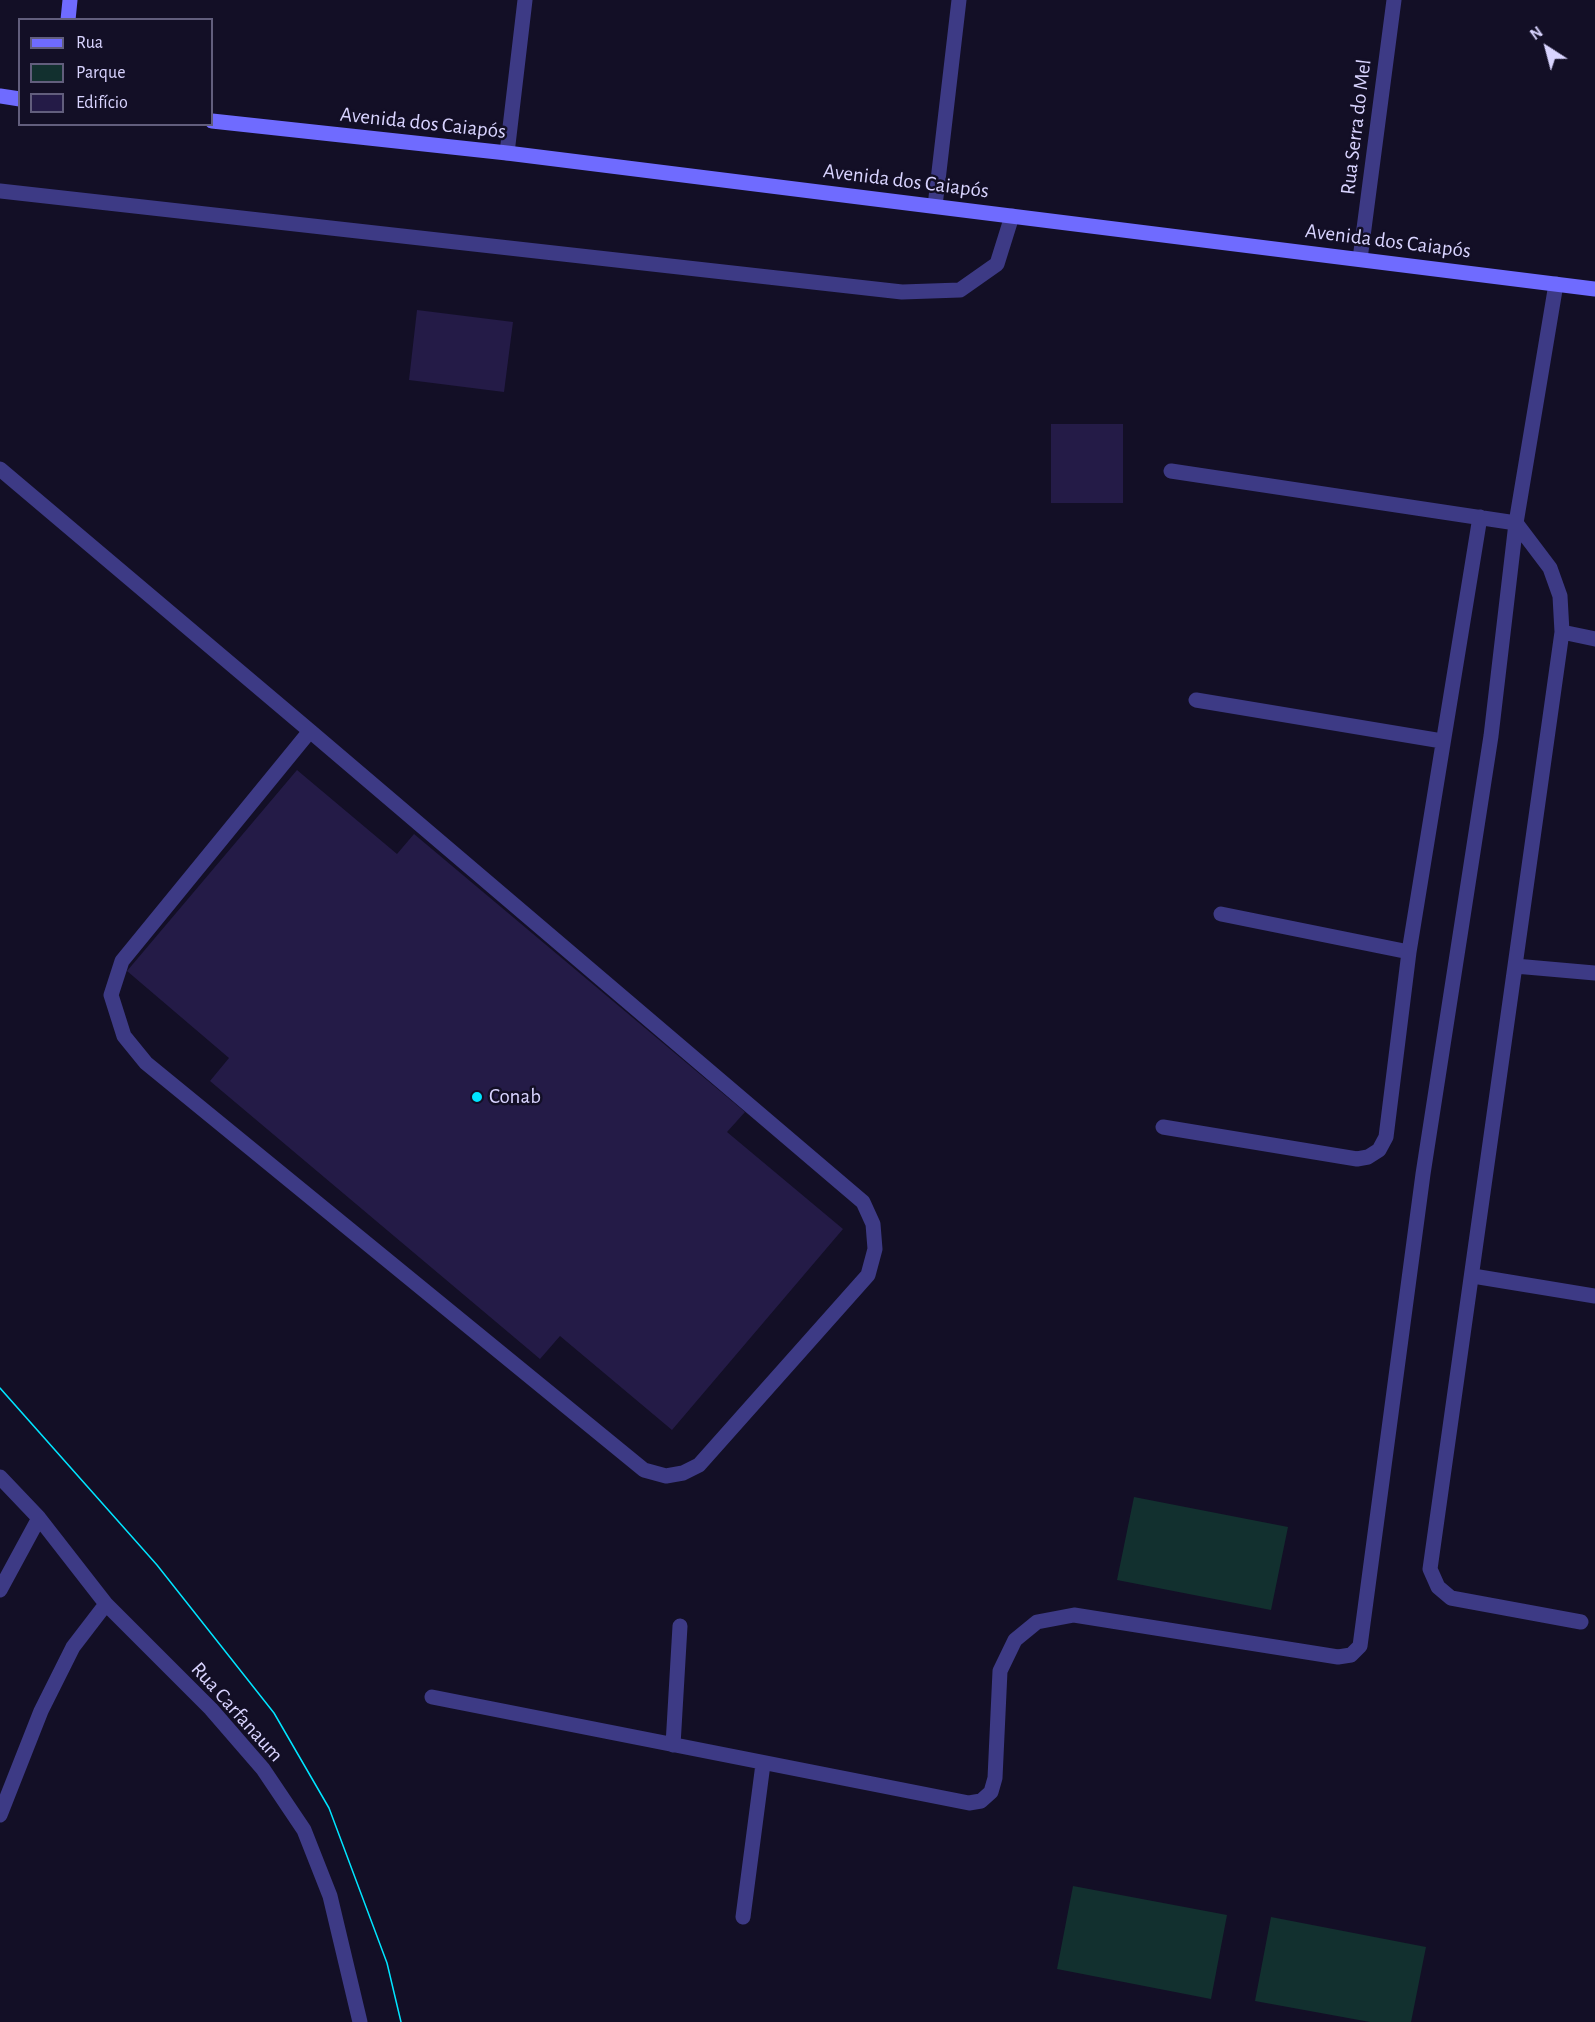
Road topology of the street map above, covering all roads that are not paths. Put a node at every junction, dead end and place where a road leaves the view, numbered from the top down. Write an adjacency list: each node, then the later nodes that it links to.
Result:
1 (70, 0): 5 (main road)
2 (525, 0): 9 (street)
3 (959, 0): 11 (street)
4 (1394, 0): 13 (street, Rua Serra do Mel)
5 (68, 18)
6 (0, 96): 7 (main road)
7 (18, 99)
8 (213, 121): 9 (main road, Avenida dos Caiapós)
9 (507, 153): 11 (main road, Avenida dos Caiapós)
10 (0, 191): 12 (street)
11 (935, 206): 12 (main road, Avenida dos Caiapós)
12 (1012, 216): 13 (main road, Avenida dos Caiapós)
13 (1360, 259): 14 (main road, Avenida dos Caiapós)
14 (1556, 284): 15 (main road, Avenida dos Caiapós); 19 (street)
15 (1595, 289)
16 (0, 469): 23 (street)
17 (1171, 471): 18 (street)
18 (1480, 517): 19 (street); 24 (street)
19 (1516, 523): 20 (street); 40 (street)
20 (1562, 632): 21 (street); 27 (street)
21 (1595, 639)
22 (1196, 700): 24 (street)
23 (310, 731): 23 (street)
24 (1442, 741): 26 (street)
25 (1221, 914): 26 (street)
26 (1408, 952): 29 (street)
27 (1515, 966): 28 (street); 30 (street)
28 (1595, 973)
29 (1163, 1128)
30 (1473, 1276): 31 (street); 36 (street)
31 (1595, 1296)
32 (0, 1477): 33 (street, Rua Carfanaum)
33 (39, 1518): 34 (street); 35 (street, Rua Carfanaum)
34 (0, 1590)
35 (106, 1604): 41 (street); 43 (street, Rua Carfanaum)
36 (1581, 1623)
37 (680, 1626): 39 (street)
38 (432, 1697): 39 (street)
39 (673, 1746): 40 (street)
40 (763, 1764): 42 (street)
41 (0, 1815)
42 (743, 1917)
43 (360, 2022)

